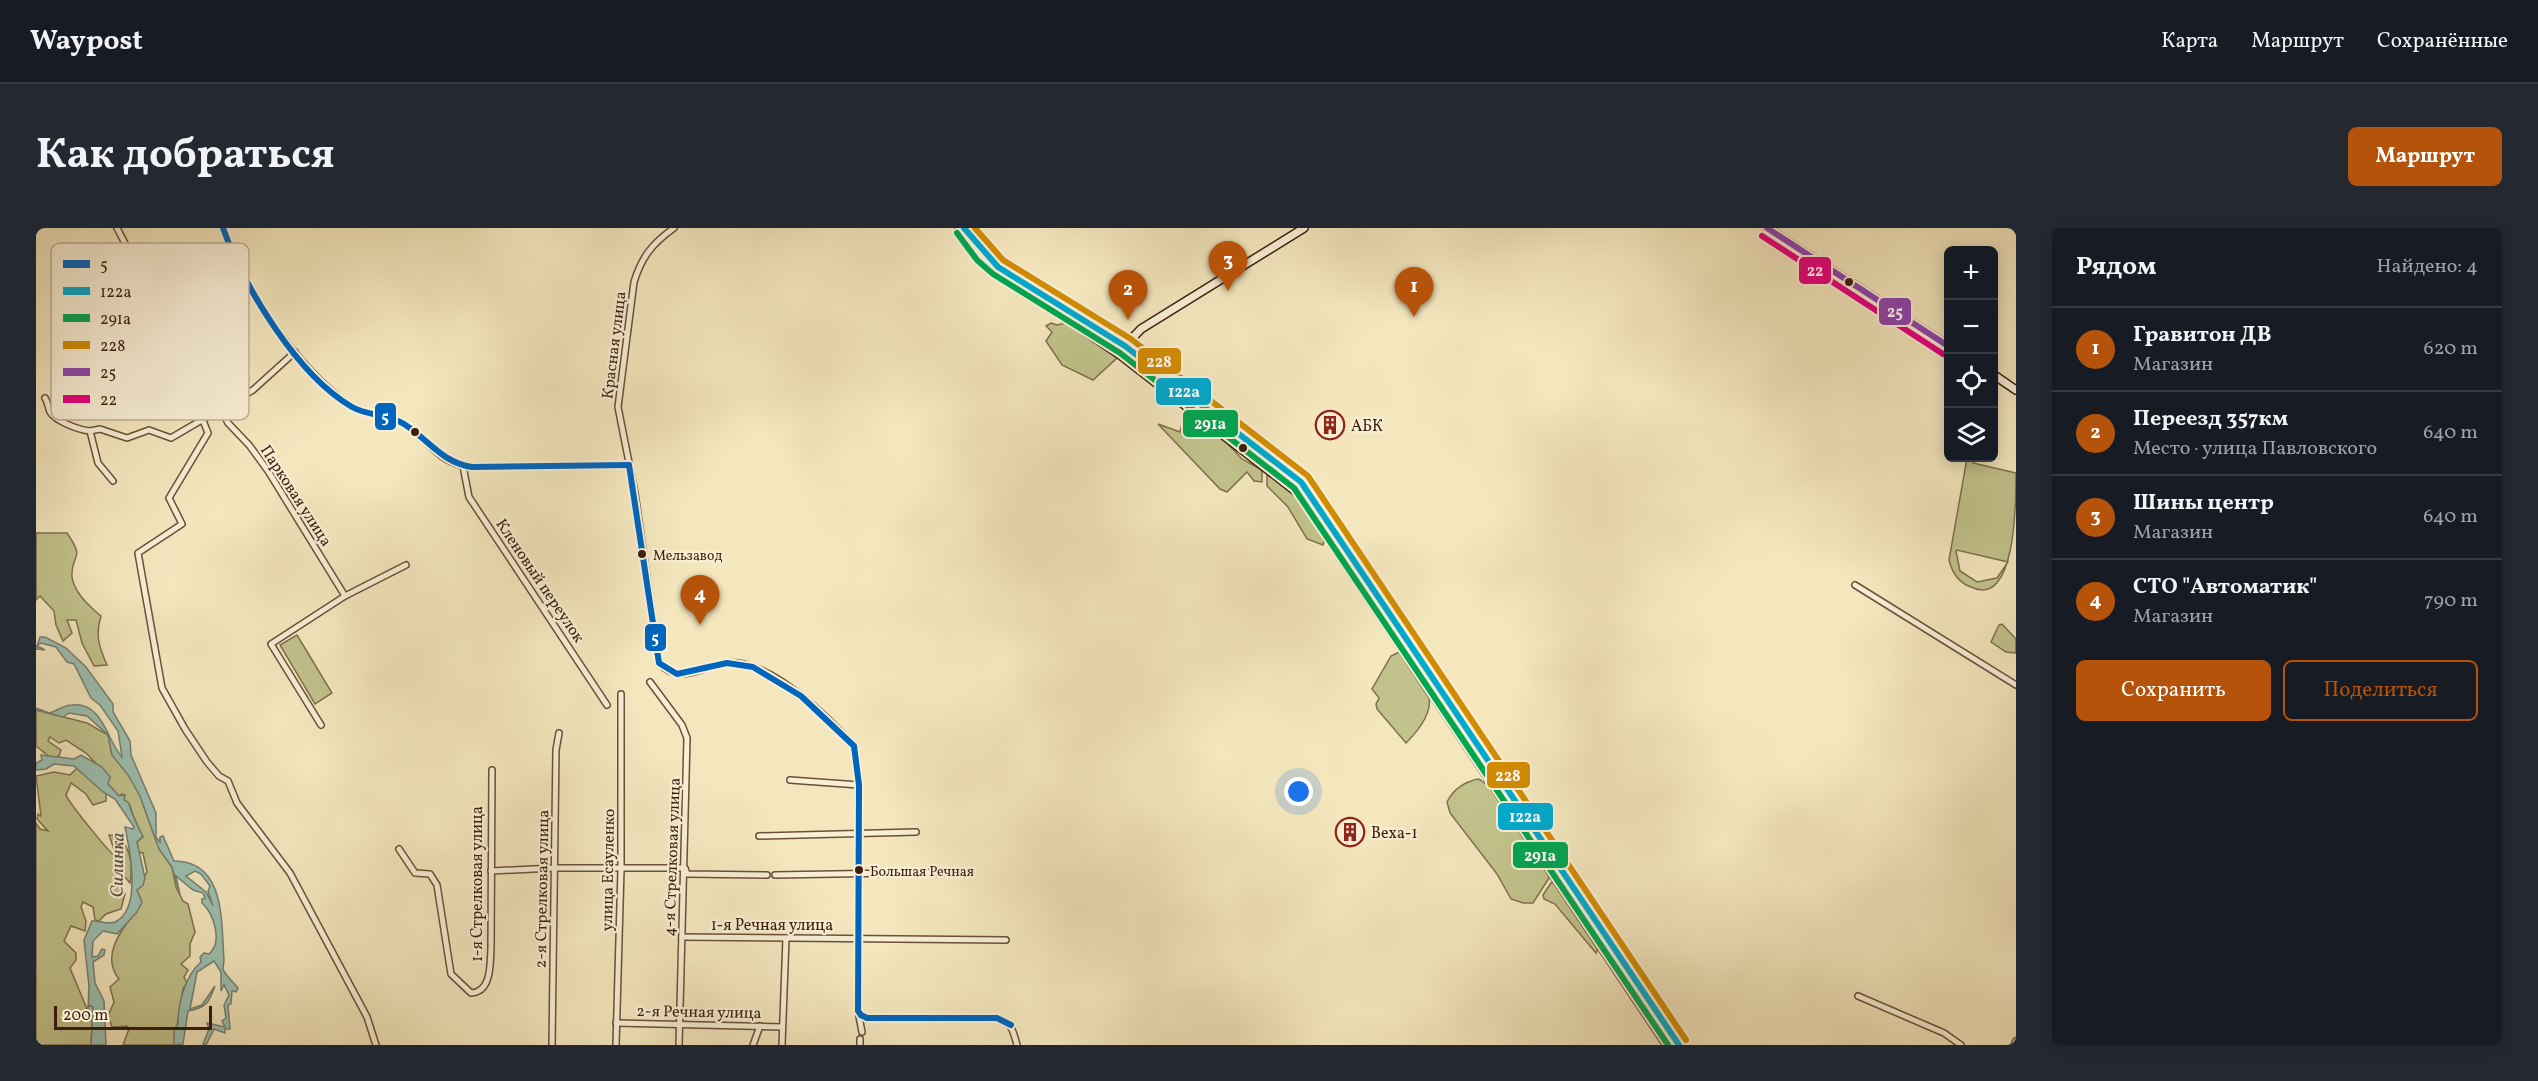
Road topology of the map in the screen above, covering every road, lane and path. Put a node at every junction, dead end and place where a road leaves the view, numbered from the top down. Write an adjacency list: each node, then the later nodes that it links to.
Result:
1 (117, 228): 8 (street, Парковая улица)
2 (223, 228): 9 (street)
3 (674, 228): 25 (street, Красная улица)
4 (959, 228): 14 (main road)
5 (964, 228): 12 (main road)
6 (1304, 228): 12 (main road)
7 (1767, 228): 11 (main road)
8 (125, 243)
9 (228, 243)
10 (249, 284): 13 (street)
11 (1944, 343)
12 (1125, 346): 14 (main road); 28 (main road)
13 (295, 352): 17 (street); 26 (street)
14 (1119, 354): 29 (main road)
15 (1998, 378): 16 (main road)
16 (2016, 390)
17 (249, 391)
18 (45, 398): 19 (street)
19 (51, 412)
20 (60, 420): 24 (street)
21 (199, 420): 24 (street)
22 (203, 420): 71 (street)
23 (227, 420): 32 (street, Парковая улица)
24 (90, 431): 27 (street)
25 (629, 465): 26 (street); 43 (street, Красная улица)
26 (463, 466): 38 (street, Кленовый переулок)
27 (112, 481)
28 (1339, 537): 29 (main road); 36 (main road)
29 (1331, 542): 37 (main road)
30 (406, 565): 32 (street)
31 (1855, 585): 34 (street)
32 (345, 596): 39 (street)
33 (650, 682): 49 (street, 4-я Стрелковая улица)
34 (2016, 685)
35 (621, 694): 50 (street, улица Есауленко)
36 (1447, 699): 37 (main road); 60 (main road)
37 (1439, 704): 61 (main road)
38 (608, 705)
39 (321, 725)
40 (559, 733): 48 (street, 2-я Стрелковая улица)
41 (492, 770): 51 (street, 1-я Стрелковая улица)
42 (790, 780): 43 (street)
43 (859, 785): 45 (street, Красная улица)
44 (916, 832): 45 (street)
45 (859, 834): 46 (street); 53 (street, Красная улица)
46 (759, 836)
47 (399, 849): 51 (street, 1-я Стрелковая улица)
48 (554, 868): 50 (street); 51 (street); 72 (street, 2-я Стрелковая улица)
49 (685, 868): 50 (street); 54 (street); 56 (street, 4-я Стрелковая улица)
50 (621, 869): 64 (street, улица Есауленко)
51 (491, 871)
52 (952, 872): 53 (street)
53 (860, 873): 55 (street); 58 (street, Красная улица)
54 (767, 875)
55 (774, 875)
56 (682, 937): 57 (street, 1-я Речная улица); 65 (street, 4-я Стрелковая улица)
57 (786, 938): 58 (street, 1-я Речная улица); 67 (street)
58 (860, 938): 59 (street, 1-я Речная улица); 63 (street, Красная улица)
59 (1006, 940)
60 (1615, 947): 61 (main road); 68 (main road)
61 (1607, 953): 70 (main road)
62 (1858, 996): 79 (street)
63 (861, 1015): 69 (street, Красная улица); 77 (street)
64 (616, 1023): 65 (street, 2-я Речная улица); 73 (street, улица Есауленко)
65 (680, 1024): 66 (street, 2-я Речная улица); 74 (street, 4-я Стрелковая улица)
66 (760, 1026): 67 (street, 2-я Речная улица); 75 (street)
67 (782, 1027): 76 (street)
68 (1672, 1034): 70 (main road); 78 (main road)
69 (860, 1039)
70 (1665, 1042)
71 (376, 1045)
72 (552, 1045)
73 (616, 1045)
74 (679, 1045)
75 (753, 1045)
76 (782, 1045)
77 (1017, 1045)
78 (1679, 1045)
79 (1961, 1045)

